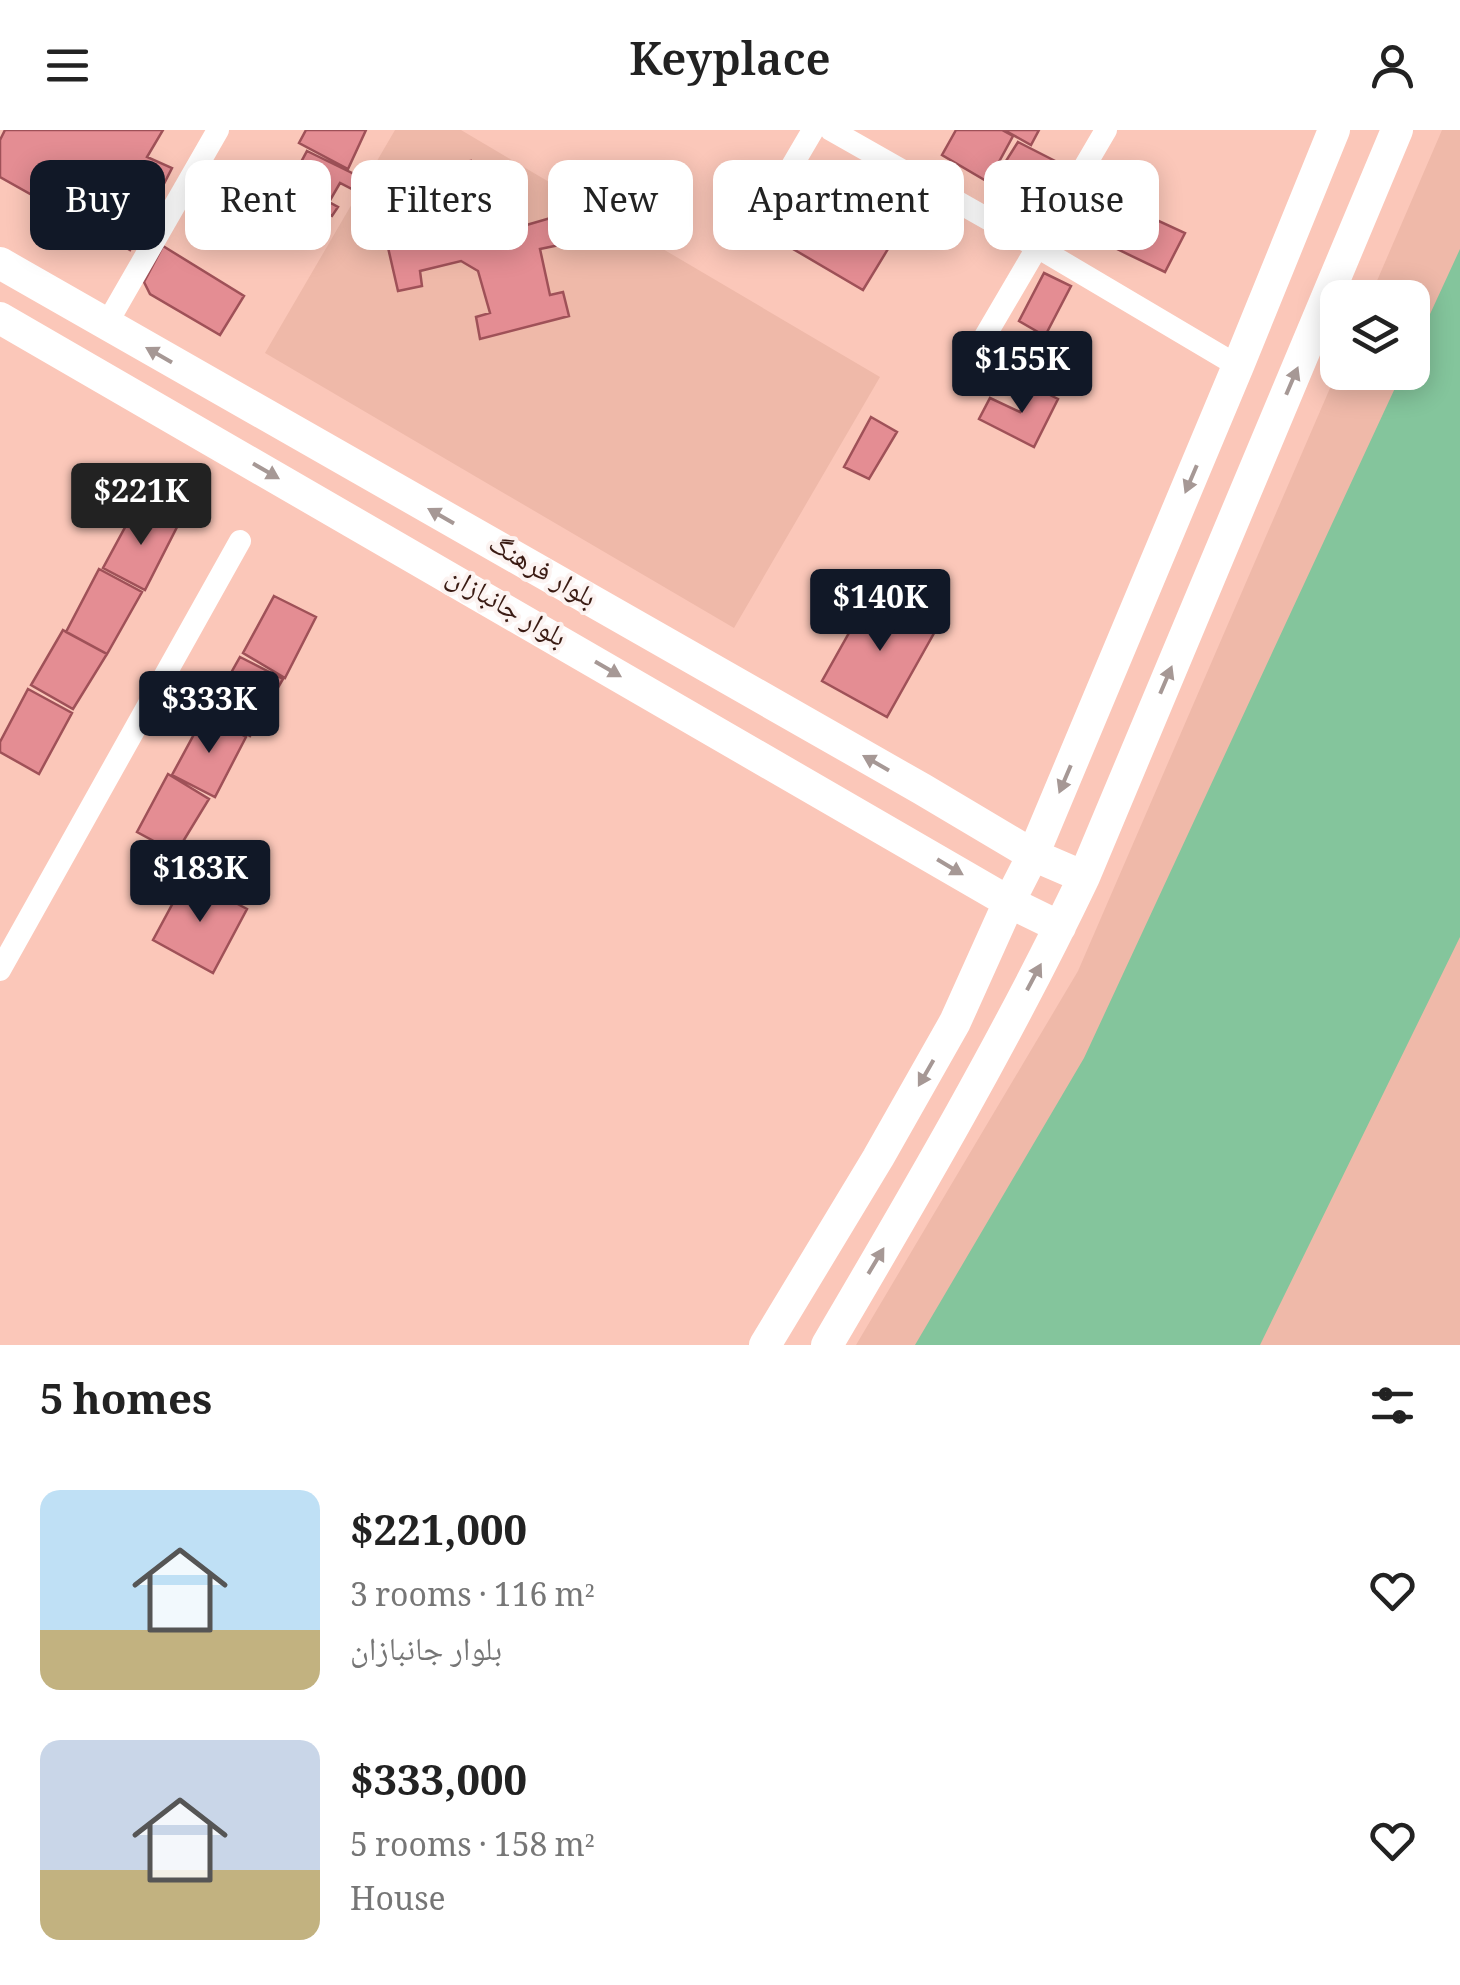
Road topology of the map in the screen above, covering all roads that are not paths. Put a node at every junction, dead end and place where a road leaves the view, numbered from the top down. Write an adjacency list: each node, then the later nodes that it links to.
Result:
1 (218, 130): 14 (street)
2 (813, 130): 7 (street)
3 (831, 130): 9 (street)
4 (1106, 130): 8 (street)
5 (1334, 130): 16 (street)
6 (1397, 130): 21 (street, one-way to 6)
7 (795, 160)
8 (1089, 160)
9 (984, 216)
10 (1036, 250): 15 (street)
11 (1043, 250): 16 (street)
12 (0, 263): 14 (street, بلوار فرهنگ)
13 (0, 318): 19 (street, بلوار جانبازان, one-way to 19)
14 (106, 326): 18 (street, بلوار فرهنگ, one-way to 14)
15 (974, 356)
16 (1238, 366): 20 (street, one-way to 20)
17 (240, 541): 24 (street)
18 (922, 789): 19 (street); 20 (street, بلوار فرهنگ)
19 (896, 835): 22 (street, بلوار جانبازان, one-way to 22)
20 (1033, 855): 21 (street, بلوار فرهنگ); 22 (street)
21 (1084, 877): 23 (street)
22 (1009, 902): 23 (street, بلوار جانبازان); 25 (street, one-way to 25)
23 (1060, 927): 26 (street, one-way to 23)
24 (0, 970)
25 (766, 1345)
26 (826, 1345)

